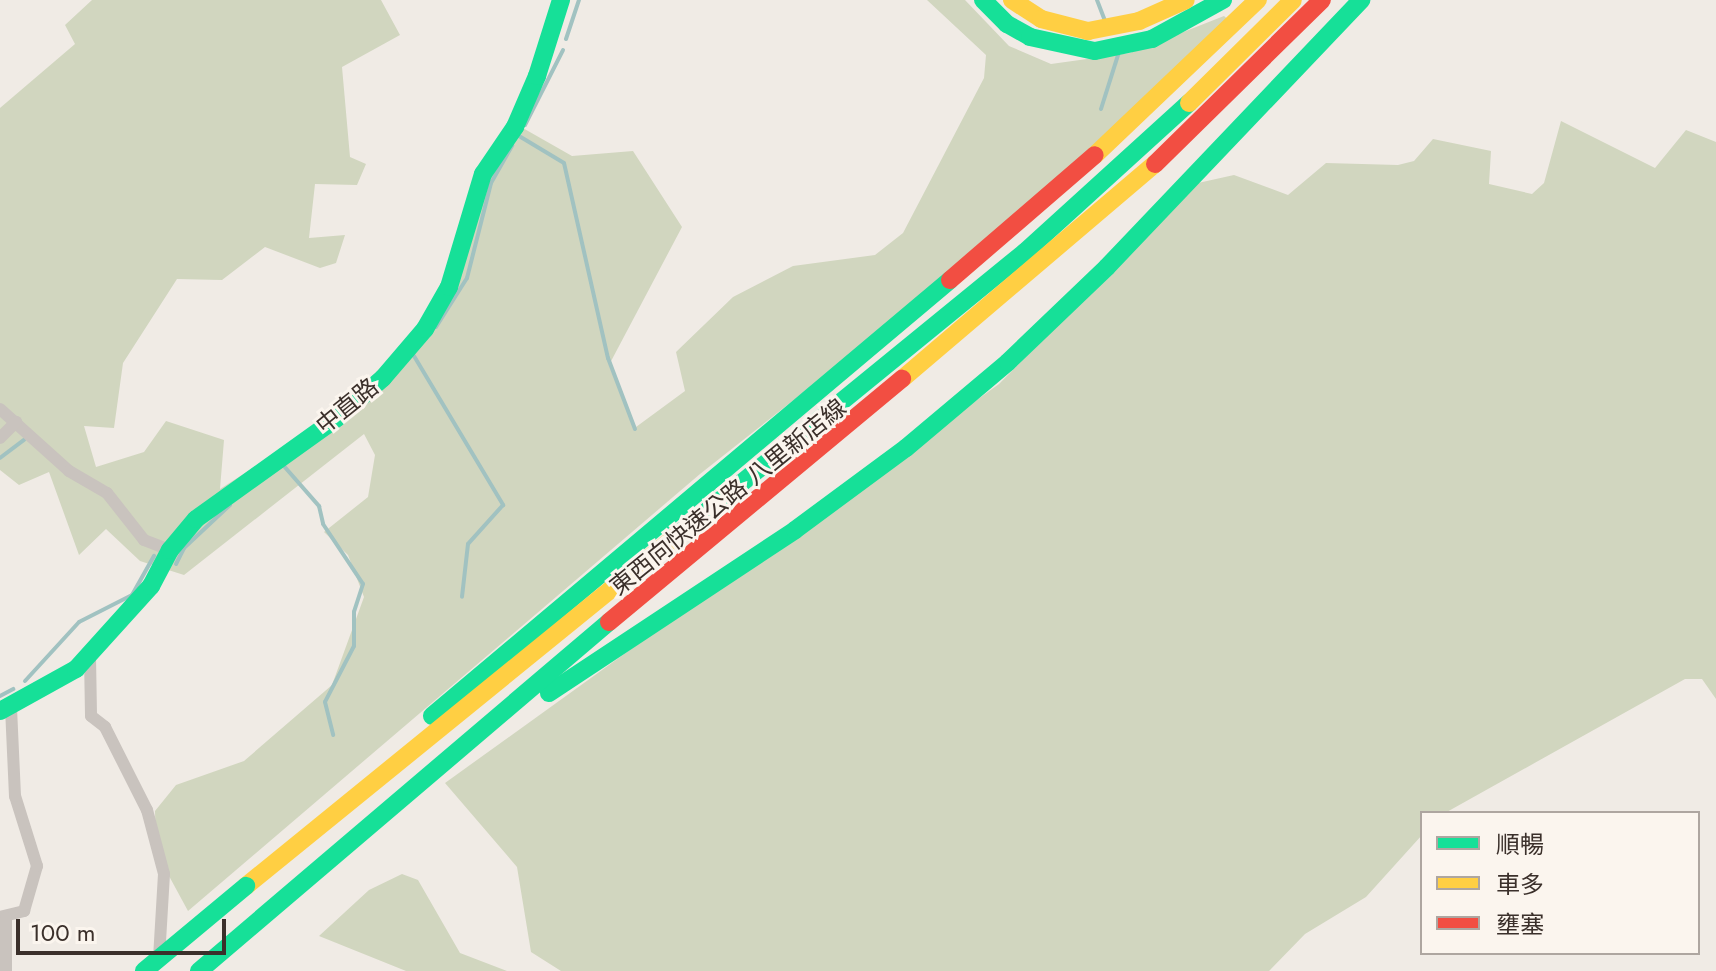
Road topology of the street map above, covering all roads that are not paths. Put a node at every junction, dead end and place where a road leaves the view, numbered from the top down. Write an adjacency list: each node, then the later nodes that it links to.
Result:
1 (561, 0): 13 (main road, 中直路)
2 (983, 0): 5 (main road)
3 (1012, 0): 4 (main road)
4 (1186, 0)
5 (1223, 0)
6 (1258, 0): 17 (main road)
7 (1293, 0): 17 (main road, 東西向快速公路 八里新店線)
8 (1322, 0): 16 (main road, 東西向快速公路 八里新店線)
9 (1361, 0): 16 (main road)
10 (0, 409): 11 (street)
11 (16, 422): 12 (street); 13 (street)
12 (0, 438)
13 (170, 550): 14 (main road, 中直路)
14 (104, 644): 15 (main road, 中直路); 21 (street)
15 (6, 709): 18 (street)
16 (396, 806): 22 (main road, 東西向快速公路 八里新店線)
17 (341, 809): 20 (main road, 東西向快速公路 八里新店線, bridge)
18 (3, 918): 19 (street)
19 (6, 971)
20 (144, 971)
21 (158, 971)
22 (199, 971)

